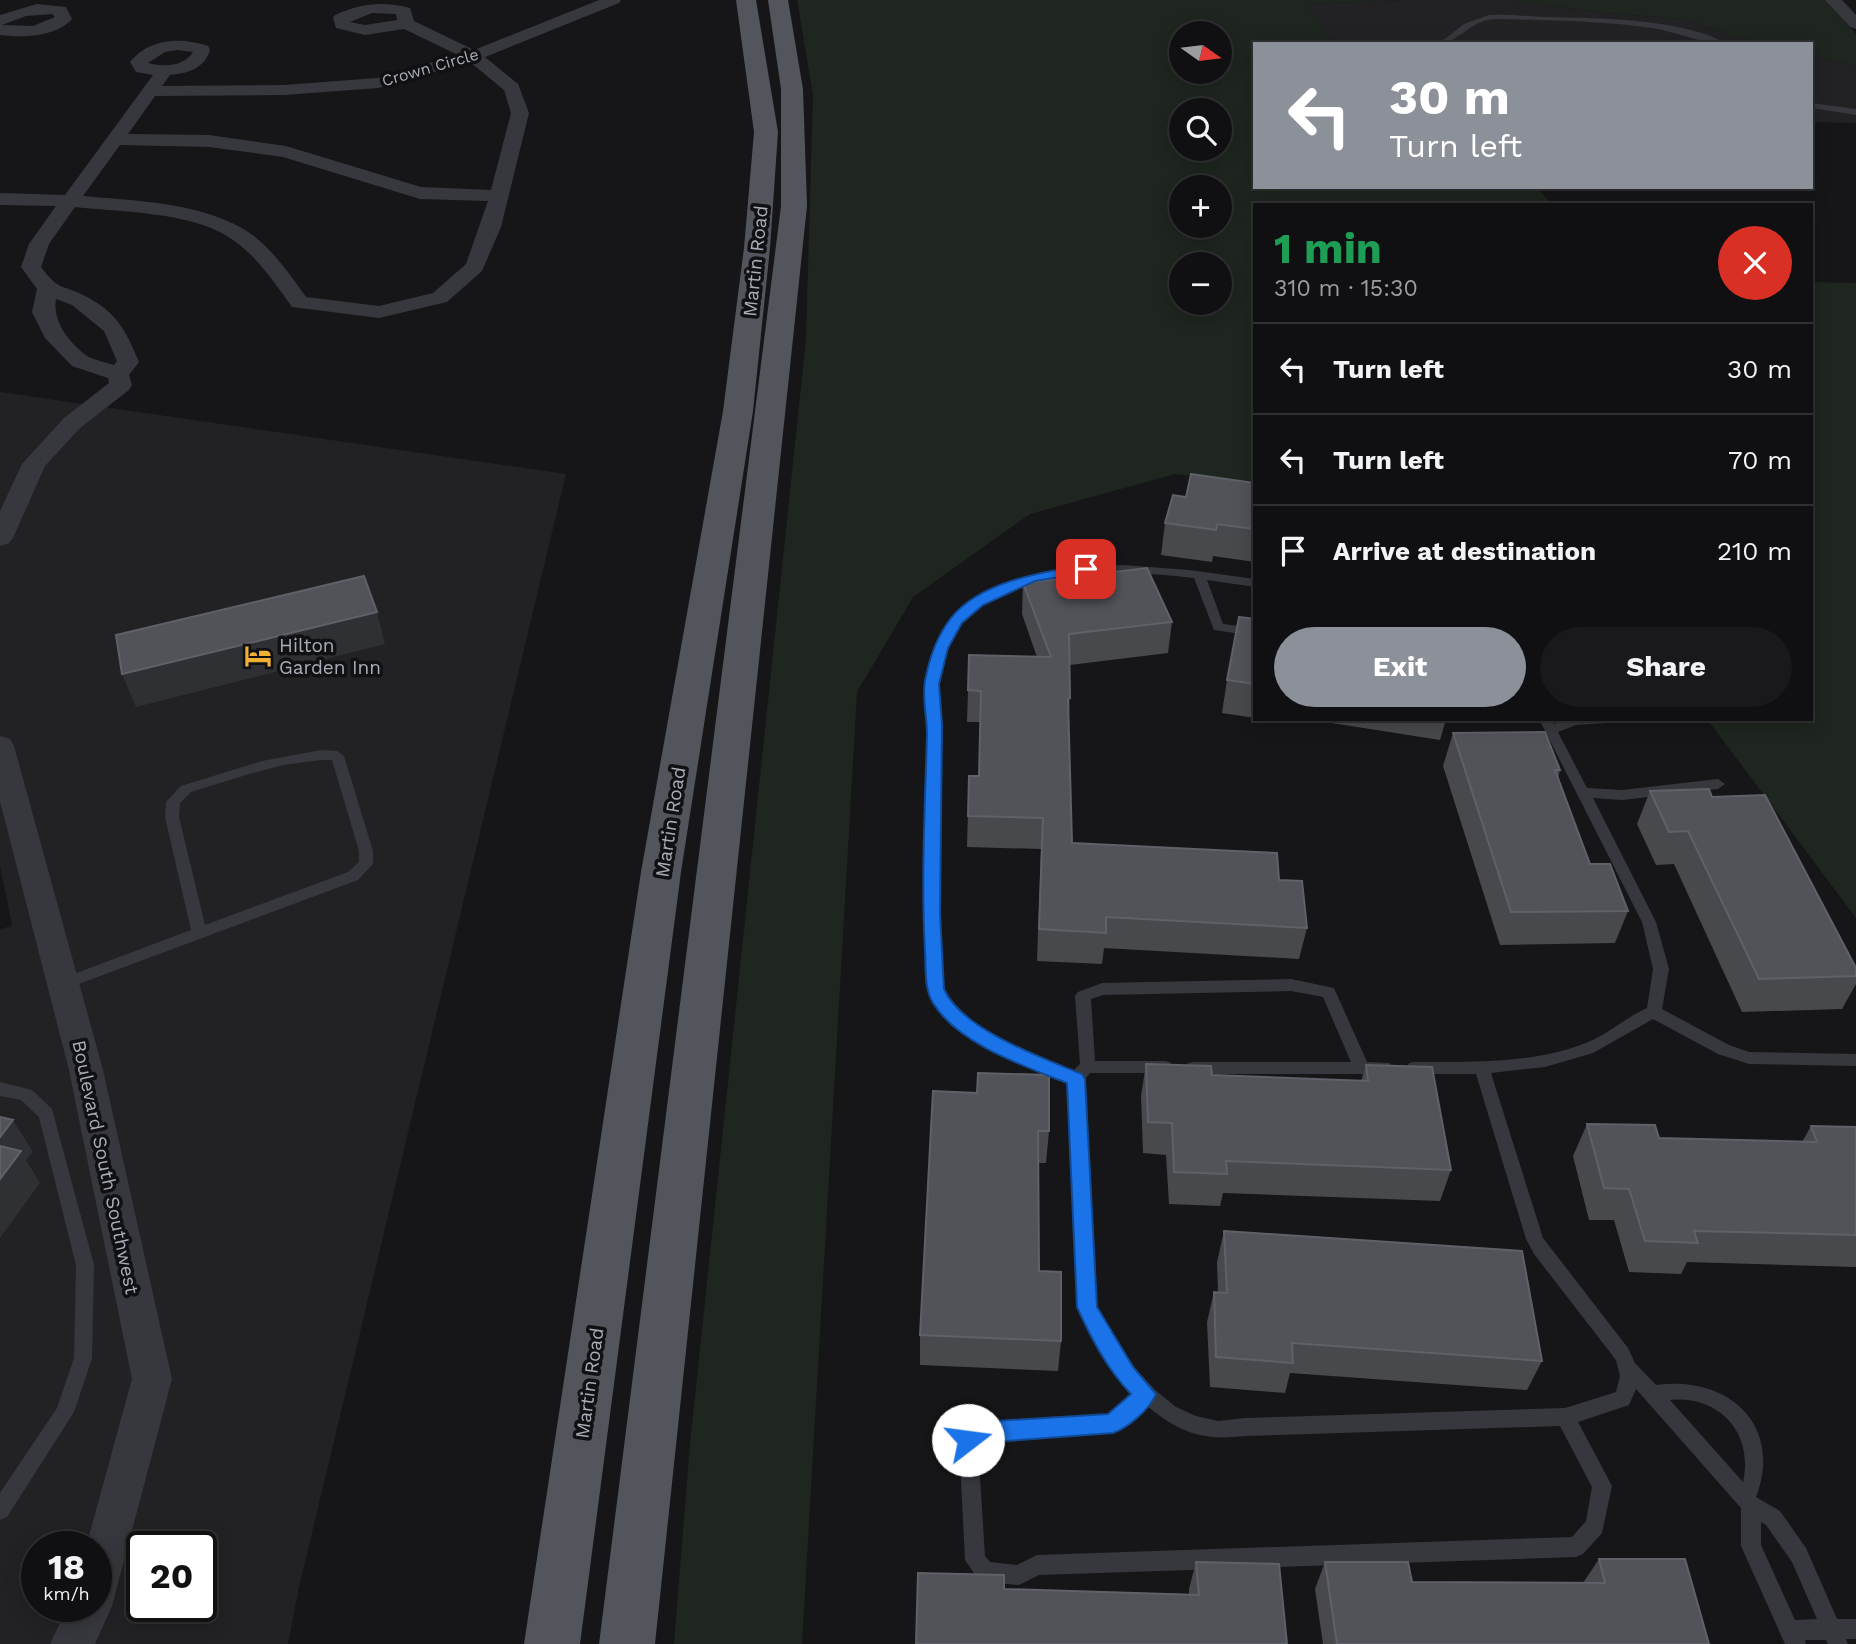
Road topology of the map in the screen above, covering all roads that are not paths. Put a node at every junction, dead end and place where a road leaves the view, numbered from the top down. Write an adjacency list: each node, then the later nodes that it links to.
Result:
1 (613, 0): 11 (street, Crown Circle)
2 (746, 0): 51 (main road, Martin Road)
3 (778, 0): 52 (main road, Martin Road)
4 (1833, 0): 7 (street)
5 (0, 21): 8 (street)
6 (406, 24): 11 (street)
7 (1856, 24)
8 (0, 30)
9 (1444, 42): 10 (lane)
10 (1718, 42)
11 (473, 56): 13 (street, Crown Circle); 17 (street)
12 (164, 71): 13 (street)
13 (152, 91): 16 (street)
14 (1813, 105): 15 (lane)
15 (1856, 112)
16 (116, 139): 17 (street); 19 (street)
17 (497, 196): 19 (street)
18 (0, 198): 19 (street)
19 (71, 201): 20 (street)
20 (47, 289): 21 (street); 21 (street)
21 (118, 374): 22 (street)
22 (0, 538)
23 (1200, 577): 24 (lane); 25 (lane); 37 (lane)
24 (1253, 583)
25 (1253, 632)
26 (1575, 721): 27 (lane)
27 (1548, 725): 30 (lane)
28 (0, 746): 32 (street, Boulevard South Southwest)
29 (1718, 784): 30 (lane)
30 (1584, 793): 33 (lane)
31 (199, 932): 31 (lane); 32 (lane)
32 (63, 984): 45 (street, Boulevard South Southwest)
33 (1654, 1012): 34 (lane); 36 (lane)
34 (1856, 1060)
35 (1362, 1068): 36 (lane); 37 (lane); 37 (lane)
36 (1482, 1069): 39 (lane)
37 (1082, 1073): 40 (lane)
38 (0, 1089): 44 (lane)
39 (1631, 1370): 41 (lane); 42 (lane)
40 (1146, 1394): 42 (lane); 42 (lane)
41 (1652, 1394): 43 (lane); 43 (lane)
42 (1565, 1418)
43 (1749, 1502): 48 (lane); 49 (lane)
44 (0, 1510)
45 (111, 1531)
46 (83, 1622): 50 (street)
47 (1856, 1629): 48 (lane)
48 (1835, 1636): 49 (lane)
49 (1793, 1637)
50 (72, 1644)
51 (551, 1644)
52 (627, 1644)

